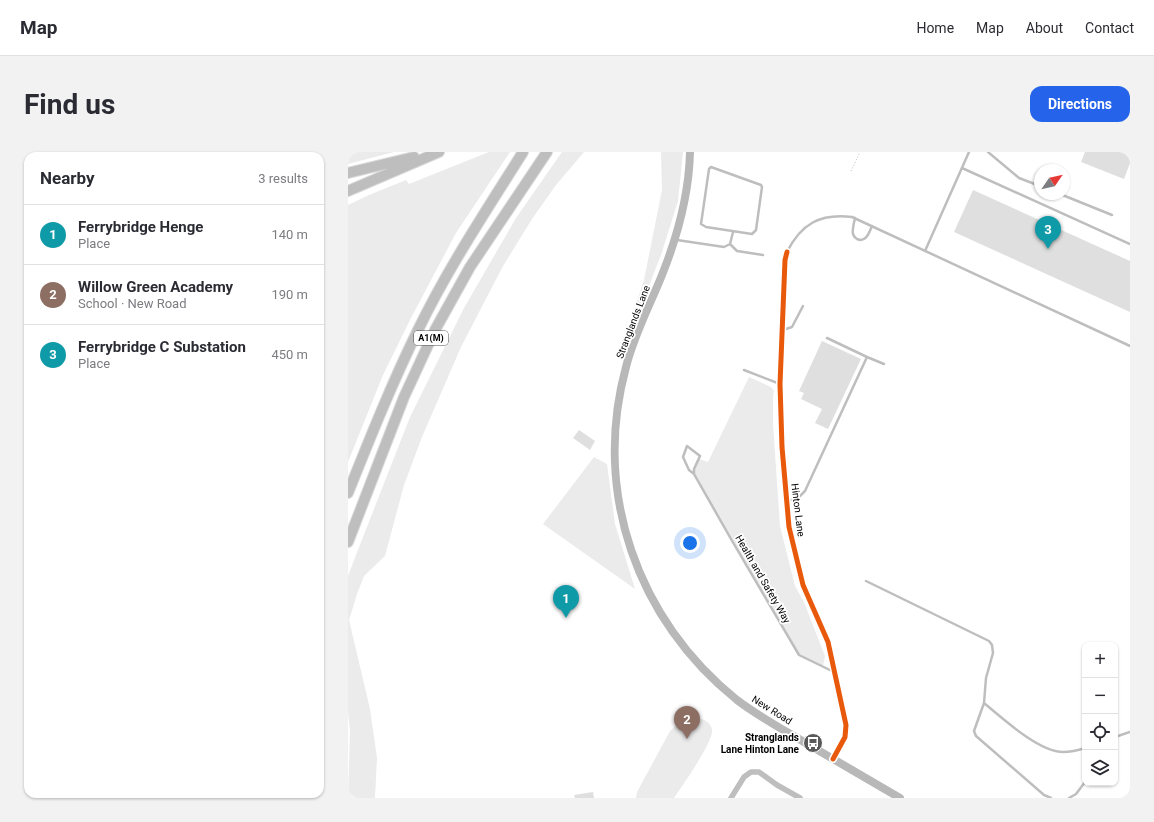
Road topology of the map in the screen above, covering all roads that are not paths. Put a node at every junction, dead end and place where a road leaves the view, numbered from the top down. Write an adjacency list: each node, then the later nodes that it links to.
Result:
1 (439, 152): 8 (highway); 10 (highway)
2 (523, 152): 31 (highway, A1(M))
3 (547, 152): 33 (highway, A1(M))
4 (690, 152): 16 (main road, Stranglands Lane)
5 (969, 152): 7 (lane)
6 (988, 152): 9 (lane)
7 (962, 168): 18 (lane); 19 (lane)
8 (348, 173)
9 (1034, 184)
10 (348, 191)
11 (1070, 198): 12 (lane)
12 (1112, 215)
13 (855, 218): 14 (lane); 14 (lane); 20 (lane)
14 (872, 226): 19 (lane)
15 (733, 232): 15 (lane); 17 (lane)
16 (675, 240): 17 (lane); 36 (main road, Stranglands Lane)
17 (730, 244): 21 (lane)
18 (1130, 244)
19 (925, 251): 25 (lane)
20 (787, 252): 23 (street, Hinton Lane)
21 (762, 255)
22 (803, 306): 23 (lane)
23 (782, 330): 29 (street, Hinton Lane)
24 (826, 338): 26 (lane)
25 (1130, 346)
26 (867, 357): 27 (lane); 32 (lane)
27 (884, 364)
28 (744, 370): 29 (lane)
29 (780, 384): 32 (street, Hinton Lane)
30 (694, 474): 30 (lane, Health and Safety Way); 35 (lane, Health and Safety Way)
31 (348, 493)
32 (787, 502): 35 (street, Hinton Lane)
33 (348, 542)
34 (866, 581): 37 (lane)
35 (836, 673): 41 (street, Hinton Lane)
36 (722, 687): 41 (main road, New Road)
37 (984, 703): 40 (lane); 46 (lane)
38 (1130, 732): 39 (lane)
39 (1118, 736)
40 (1082, 749)
41 (833, 759): 45 (main road)
42 (1082, 786): 47 (lane)
43 (732, 798): 44 (street)
44 (800, 798)
45 (900, 798)
46 (1051, 798)
47 (1070, 798)

